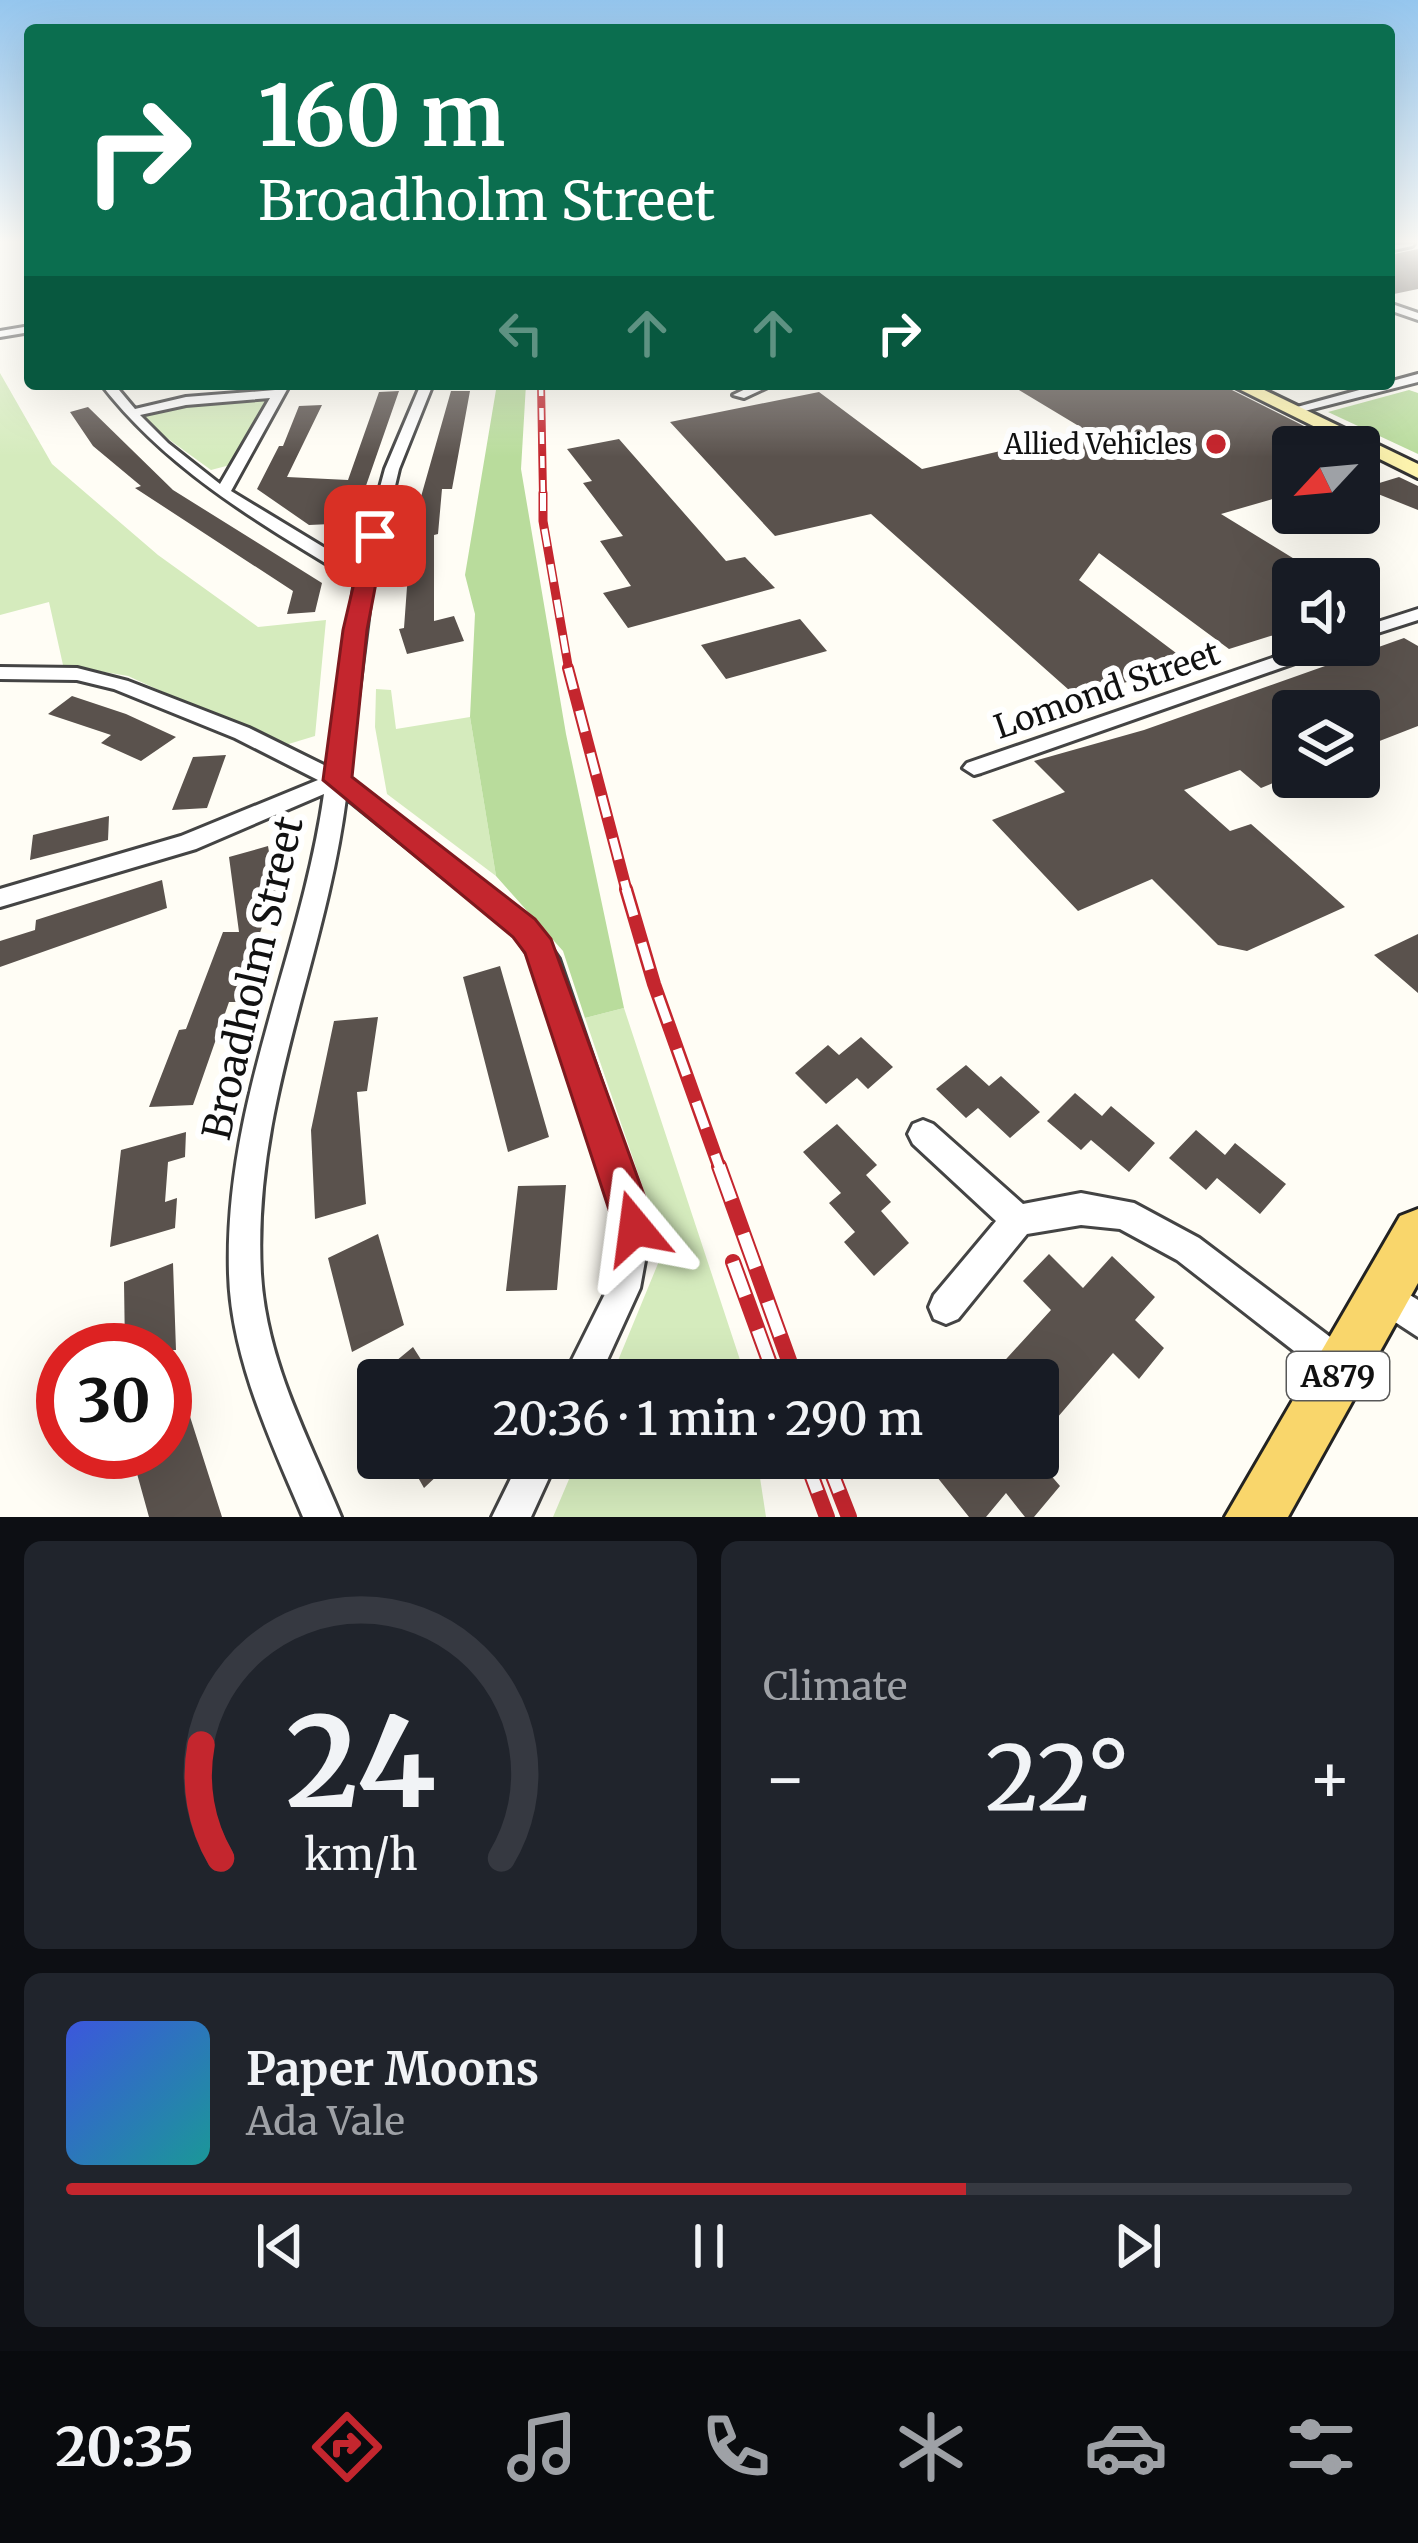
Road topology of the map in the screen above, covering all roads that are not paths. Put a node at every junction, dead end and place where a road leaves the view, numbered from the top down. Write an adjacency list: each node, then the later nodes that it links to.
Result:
1 (111, 390): 10 (street)
2 (274, 390): 10 (street)
3 (281, 390): 12 (street)
4 (425, 390): 13 (street, Broadholm Street)
5 (752, 390): 8 (street)
6 (1251, 390): 9 (main road)
7 (1377, 390): 9 (street)
8 (739, 395)
9 (1293, 410): 11 (main road)
10 (129, 414): 12 (street)
11 (1418, 472)
12 (222, 493): 13 (street)
13 (364, 579): 19 (street, Broadholm Street)
14 (1418, 614): 15 (street)
15 (1380, 627)
16 (1272, 665): 18 (street, Lomond Street)
17 (0, 673): 19 (street)
18 (974, 769)
19 (337, 780): 20 (street); 26 (street); 29 (street, Broadholm Street)
20 (0, 898)
21 (922, 1134): 22 (street)
22 (1018, 1220): 24 (street); 27 (street)
23 (1418, 1234): 25 (main road, A879)
24 (946, 1307)
25 (1401, 1307): 27 (main road, A879)
26 (590, 1359)
27 (1342, 1368): 31 (main road, A879)
28 (530, 1479): 30 (street)
29 (322, 1517)
30 (511, 1517)
31 (1255, 1517)

